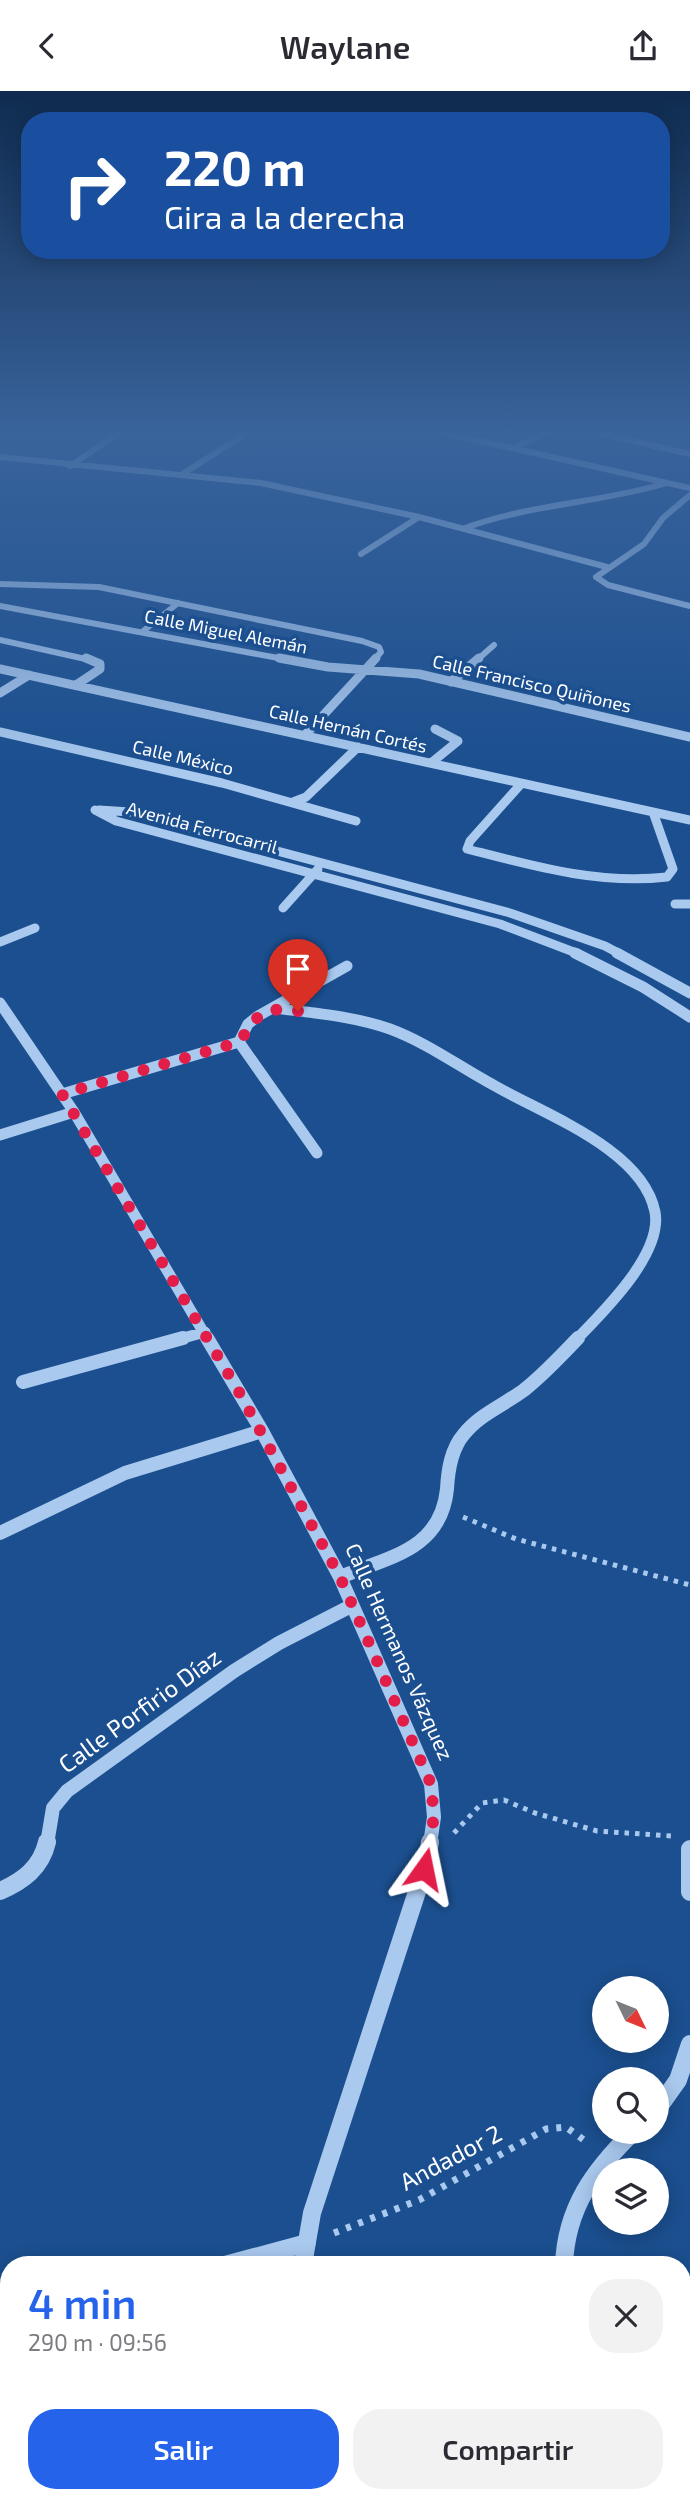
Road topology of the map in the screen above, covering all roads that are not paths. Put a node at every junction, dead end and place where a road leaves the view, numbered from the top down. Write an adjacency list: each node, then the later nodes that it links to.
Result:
1 (374, 546): 4 (street)
2 (529, 546): 5 (street)
3 (642, 546): 5 (street)
4 (361, 554)
5 (607, 567): 9 (street)
6 (0, 584): 7 (street)
7 (178, 603): 10 (street); 14 (street)
8 (0, 606): 10 (street, Calle Miguel Alemán)
9 (690, 606)
10 (142, 632): 14 (street, Calle Miguel Alemán)
11 (0, 640): 17 (street)
12 (494, 645): 16 (street)
13 (0, 669): 15 (street, Calle Hernán Cortés)
14 (365, 670): 16 (street, Calle Francisco Quiñones); 21 (street)
15 (29, 675): 17 (street, Calle Hernán Cortés); 18 (street)
16 (451, 682): 22 (street, Calle Francisco Quiñones)
17 (76, 685): 21 (street, Calle Hernán Cortés)
18 (0, 693)
19 (435, 729): 24 (street)
20 (0, 732): 26 (street, Calle México)
21 (304, 735): 23 (street, Calle Hernán Cortés)
22 (690, 737)
23 (358, 747): 24 (street, Calle Hernán Cortés); 26 (street)
24 (431, 764): 25 (street, Calle Hernán Cortés)
25 (522, 784): 27 (street, Calle Hernán Cortés); 27 (street)
26 (293, 802): 29 (street, Calle México)
27 (653, 812): 28 (street, Calle Hernán Cortés)
28 (690, 820)
29 (356, 821)
30 (323, 864): 31 (street); 31 (street, Avenida Ferrocarril); 36 (street, Avenida Ferrocarril)
31 (313, 874): 34 (street); 38 (street, Avenida Ferrocarril)
32 (675, 904): 33 (street)
33 (690, 904)
34 (283, 908)
35 (35, 928): 37 (street)
36 (572, 933): 38 (street); 40 (street, Avenida Ferrocarril)
37 (0, 942)
38 (560, 944): 43 (street, Avenida Ferrocarril)
39 (346, 966): 42 (street)
40 (690, 993)
41 (0, 1003): 45 (street, Calle Hermanos Vázquez)
42 (275, 1008): 44 (street); 53 (street)
43 (690, 1017)
44 (239, 1042): 45 (street); 48 (street)
45 (62, 1094): 46 (street, Calle Hermanos Vázquez)
46 (74, 1112): 47 (street); 49 (street, Calle Hermanos Vázquez)
47 (0, 1135)
48 (317, 1153)
49 (205, 1332): 50 (street); 51 (street, Calle Hermanos Vázquez)
50 (23, 1382)
51 (262, 1431): 52 (street); 53 (street, Calle Hermanos Vázquez)
52 (0, 1533)
53 (340, 1577): 54 (street, Calle Hermanos Vázquez)
54 (351, 1607): 56 (street, Calle Porfirio Díaz); 62 (street, Calle Hermanos Vázquez)
55 (690, 1849): 57 (street)
56 (0, 1891)
57 (690, 1892)
58 (688, 2053): 59 (street)
59 (669, 2093)
60 (620, 2144): 61 (street)
61 (606, 2157): 65 (street)
62 (307, 2243): 63 (street); 64 (street, Calle Hermanos Vázquez)
63 (259, 2256)
64 (305, 2256)
65 (564, 2256)

